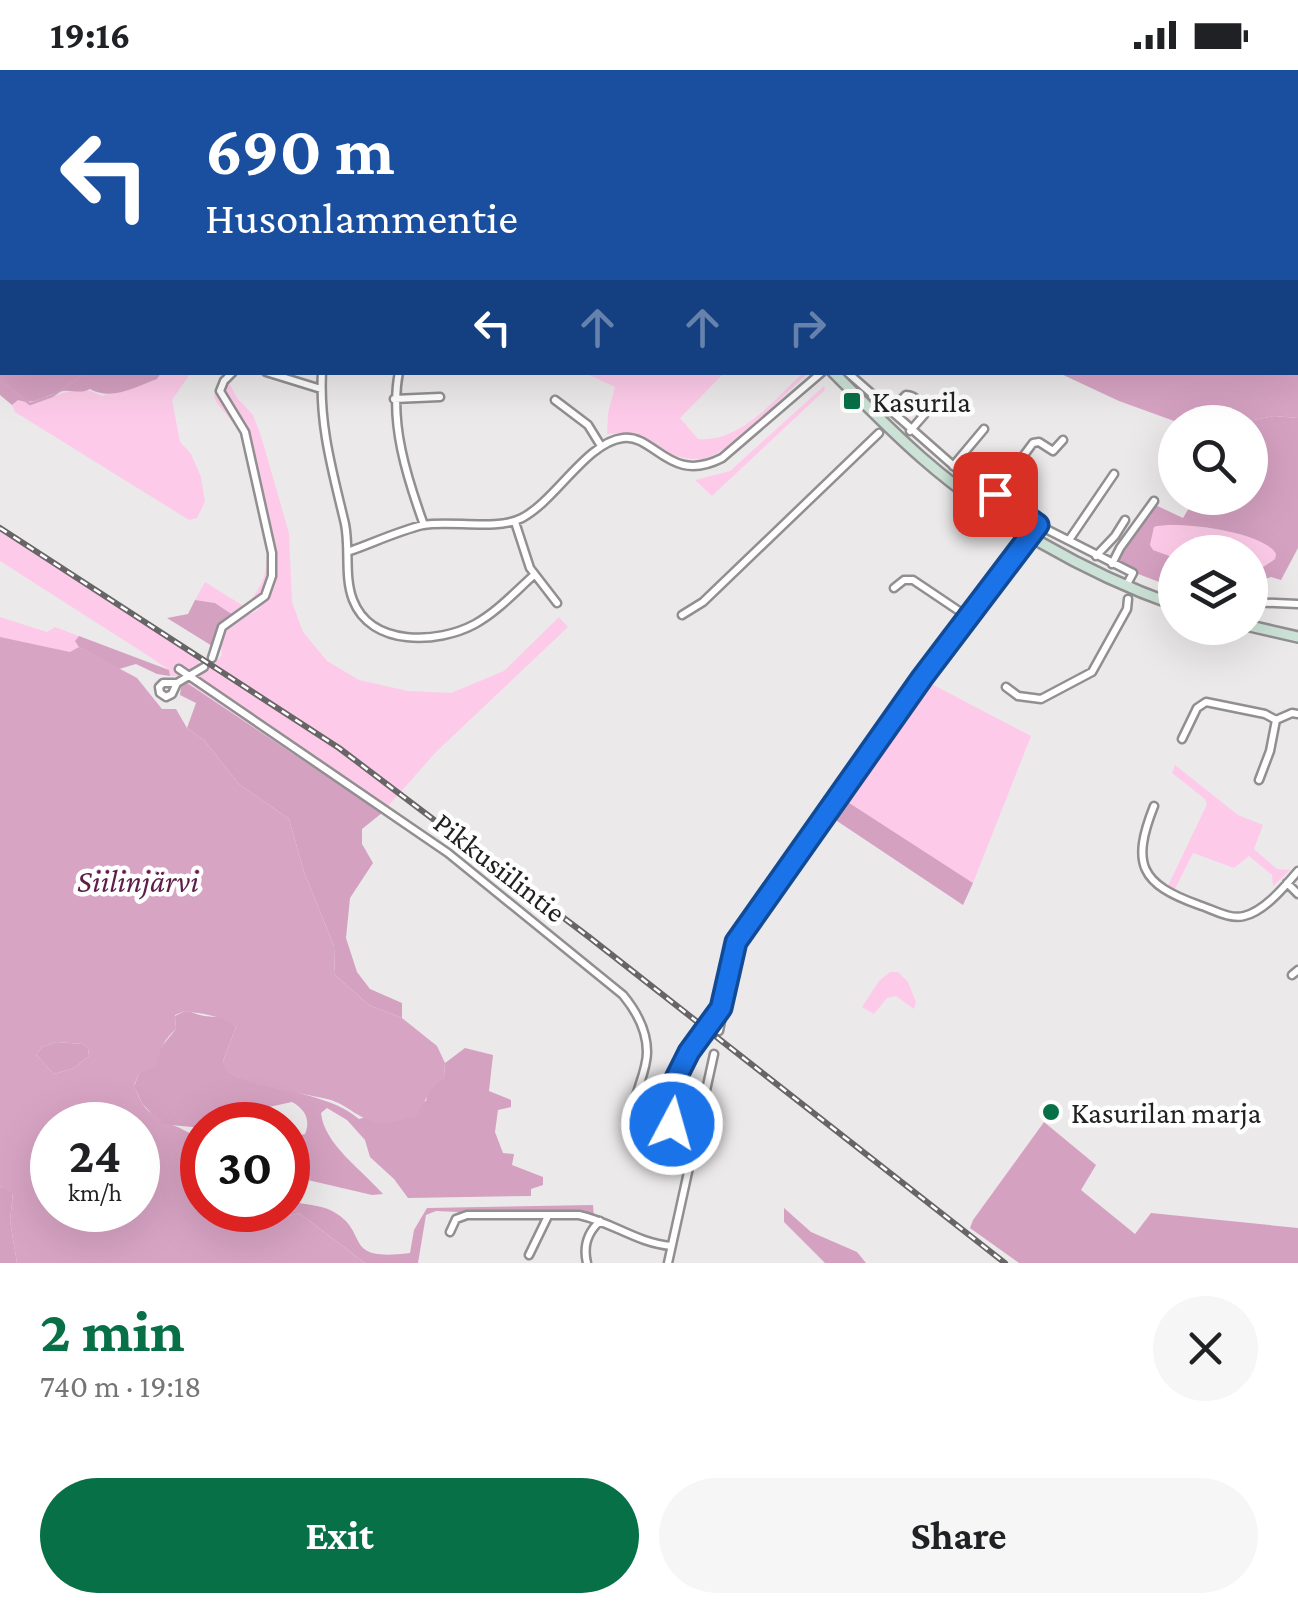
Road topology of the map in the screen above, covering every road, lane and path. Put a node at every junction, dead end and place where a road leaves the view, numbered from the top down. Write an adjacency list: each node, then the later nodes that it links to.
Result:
1 (230, 375): 42 (street)
2 (276, 375): 8 (street)
3 (322, 375): 8 (street)
4 (398, 375): 10 (street)
5 (819, 375): 17 (street)
6 (836, 375): 25 (main road)
7 (850, 375): 12 (street)
8 (321, 389): 27 (street)
9 (440, 397): 10 (street)
10 (394, 399): 24 (street)
11 (555, 400): 17 (street)
12 (889, 412): 14 (street); 14 (street)
13 (984, 429): 18 (street)
14 (910, 431): 18 (street)
15 (880, 434): 38 (street)
16 (1062, 440): 20 (street)
17 (601, 446): 23 (street)
18 (954, 466): 20 (street)
19 (1114, 474): 26 (street)
20 (995, 494): 25 (street)
21 (1154, 502): 29 (street)
22 (1124, 520): 28 (street)
23 (515, 522): 24 (street); 30 (street)
24 (424, 525): 27 (street)
25 (1034, 530): 26 (street); 31 (main road); 39 (street)
26 (1069, 540): 28 (street)
27 (350, 550): 30 (street)
28 (1096, 556): 29 (street)
29 (1112, 564): 31 (street)
30 (534, 575): 35 (street)
31 (1126, 586): 33 (main road)
32 (894, 588): 39 (street)
33 (1158, 599)
34 (1128, 600): 47 (street)
35 (557, 603)
36 (1268, 603): 37 (street)
37 (1298, 604)
38 (682, 616)
39 (968, 618): 56 (street)
40 (1268, 630): 41 (main road)
41 (1298, 637)
42 (212, 658)
43 (204, 667): 45 (street)
44 (180, 669): 45 (street, Pikkusiilintie)
45 (188, 678): 46 (street); 59 (street, Pikkusiilintie)
46 (177, 683)
47 (1006, 687)
48 (1298, 714): 49 (street)
49 (1276, 720): 50 (street); 51 (street)
50 (1182, 739)
51 (1259, 780)
52 (1154, 806): 54 (street)
53 (1298, 871): 54 (street)
54 (1288, 883): 55 (street)
55 (1298, 894)
56 (721, 1008): 57 (street); 59 (street)
57 (719, 1030)
58 (714, 1054): 60 (street)
59 (682, 1148): 60 (street)
60 (690, 1164): 64 (street)
61 (548, 1216): 62 (street); 63 (street); 65 (street)
62 (600, 1221): 64 (street); 66 (street)
63 (450, 1232)
64 (672, 1246): 67 (street)
65 (529, 1255)
66 (587, 1263)
67 (668, 1263)

